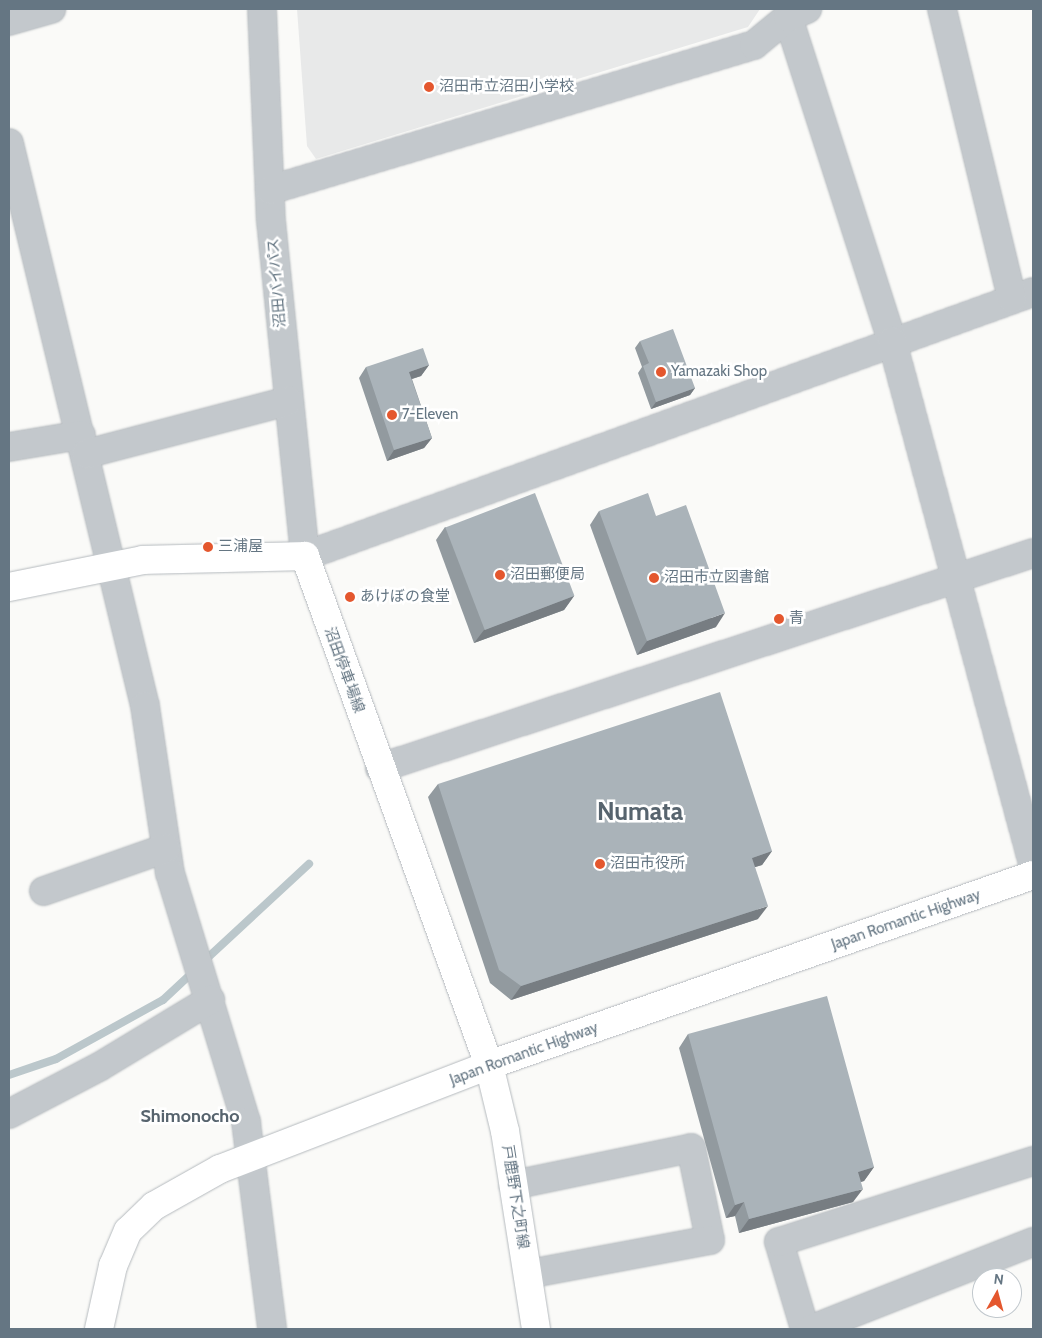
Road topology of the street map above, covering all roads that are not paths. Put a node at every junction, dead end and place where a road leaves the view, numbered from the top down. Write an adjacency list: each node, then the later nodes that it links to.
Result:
1 (51, 9): 5 (street)
2 (262, 9): 7 (street, 沼田バイパス)
3 (942, 9): 8 (street)
4 (797, 13): 7 (street); 9 (street)
5 (9, 21)
6 (9, 143): 11 (street)
7 (270, 190): 10 (street, 沼田バイパス)
8 (1023, 296): 9 (street)
9 (892, 341): 14 (street); 16 (street)
10 (288, 401): 11 (street); 14 (street, 沼田バイパス)
11 (83, 445): 12 (street); 15 (street)
12 (9, 447)
13 (1033, 553): 16 (street)
14 (305, 556): 15 (main road); 18 (main road, 沼田停車場線)
15 (114, 566): 17 (main road); 19 (street)
16 (954, 578): 18 (street); 20 (street)
17 (9, 587)
18 (380, 768): 24 (main road, 沼田停車場線)
19 (166, 848): 22 (street); 23 (street)
20 (1033, 864)
21 (1033, 875): 24 (main road, Japan Romantic Highway)
22 (44, 892)
23 (210, 1000): 25 (street); 26 (street)
24 (489, 1065): 26 (main road, Japan Romantic Highway); 28 (main road, 戸鹿野下之町線)
25 (9, 1114)
26 (251, 1155): 31 (main road, Japan Romantic Highway); 32 (street)
27 (1033, 1161): 34 (street)
28 (514, 1184): 30 (main road, 戸鹿野下之町線); 30 (street)
29 (1033, 1242): 35 (street)
30 (528, 1274): 33 (main road, 戸鹿野下之町線)
31 (99, 1329)
32 (272, 1329)
33 (536, 1329)
34 (806, 1329)
35 (812, 1329)

